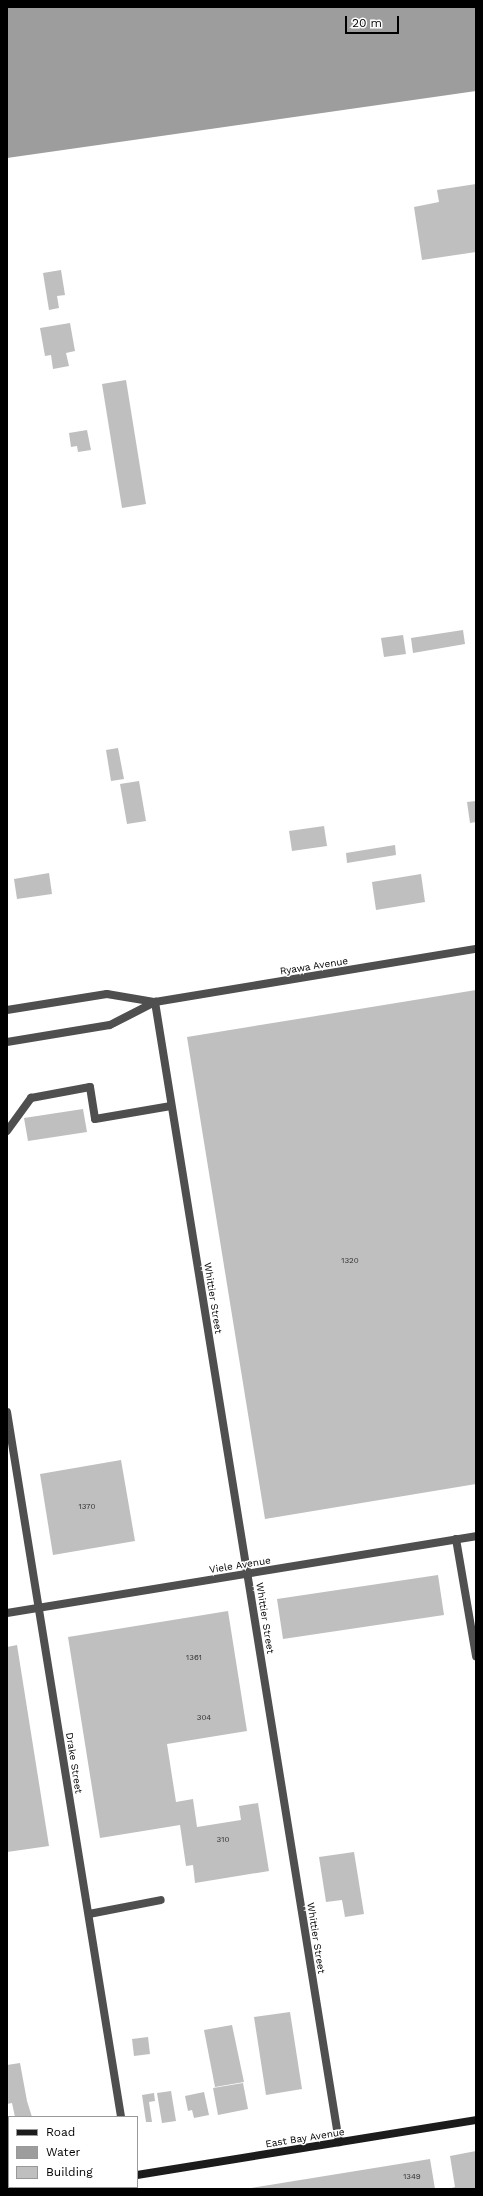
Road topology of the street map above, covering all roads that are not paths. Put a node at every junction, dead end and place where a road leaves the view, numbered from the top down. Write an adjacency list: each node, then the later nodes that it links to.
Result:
1 (476, 949): 2 (street, Ryawa Avenue)
2 (155, 1002): 3 (street, Ryawa Avenue); 4 (street, Ryawa Avenue); 5 (street, Whittier Street)
3 (7, 1010)
4 (7, 1042)
5 (171, 1106): 6 (street); 10 (street, Whittier Street)
6 (7, 1131)
7 (7, 1412): 11 (street, Drake Street)
8 (476, 1536): 9 (street, Viele Avenue)
9 (456, 1539): 10 (street, Viele Avenue); 13 (street)
10 (247, 1574): 11 (street, Viele Avenue); 18 (street, Whittier Street)
11 (39, 1608): 12 (street, Viele Avenue); 15 (street, Drake Street)
12 (7, 1613)
13 (476, 1656)
14 (161, 1900): 15 (street)
15 (89, 1914): 16 (street, Drake Street)
16 (121, 2116)
17 (476, 2120): 18 (main road, East Bay Avenue)
18 (339, 2142): 19 (main road, East Bay Avenue)
19 (138, 2175)
20 (36, 2188): 21 (main road)
21 (25, 2189)

